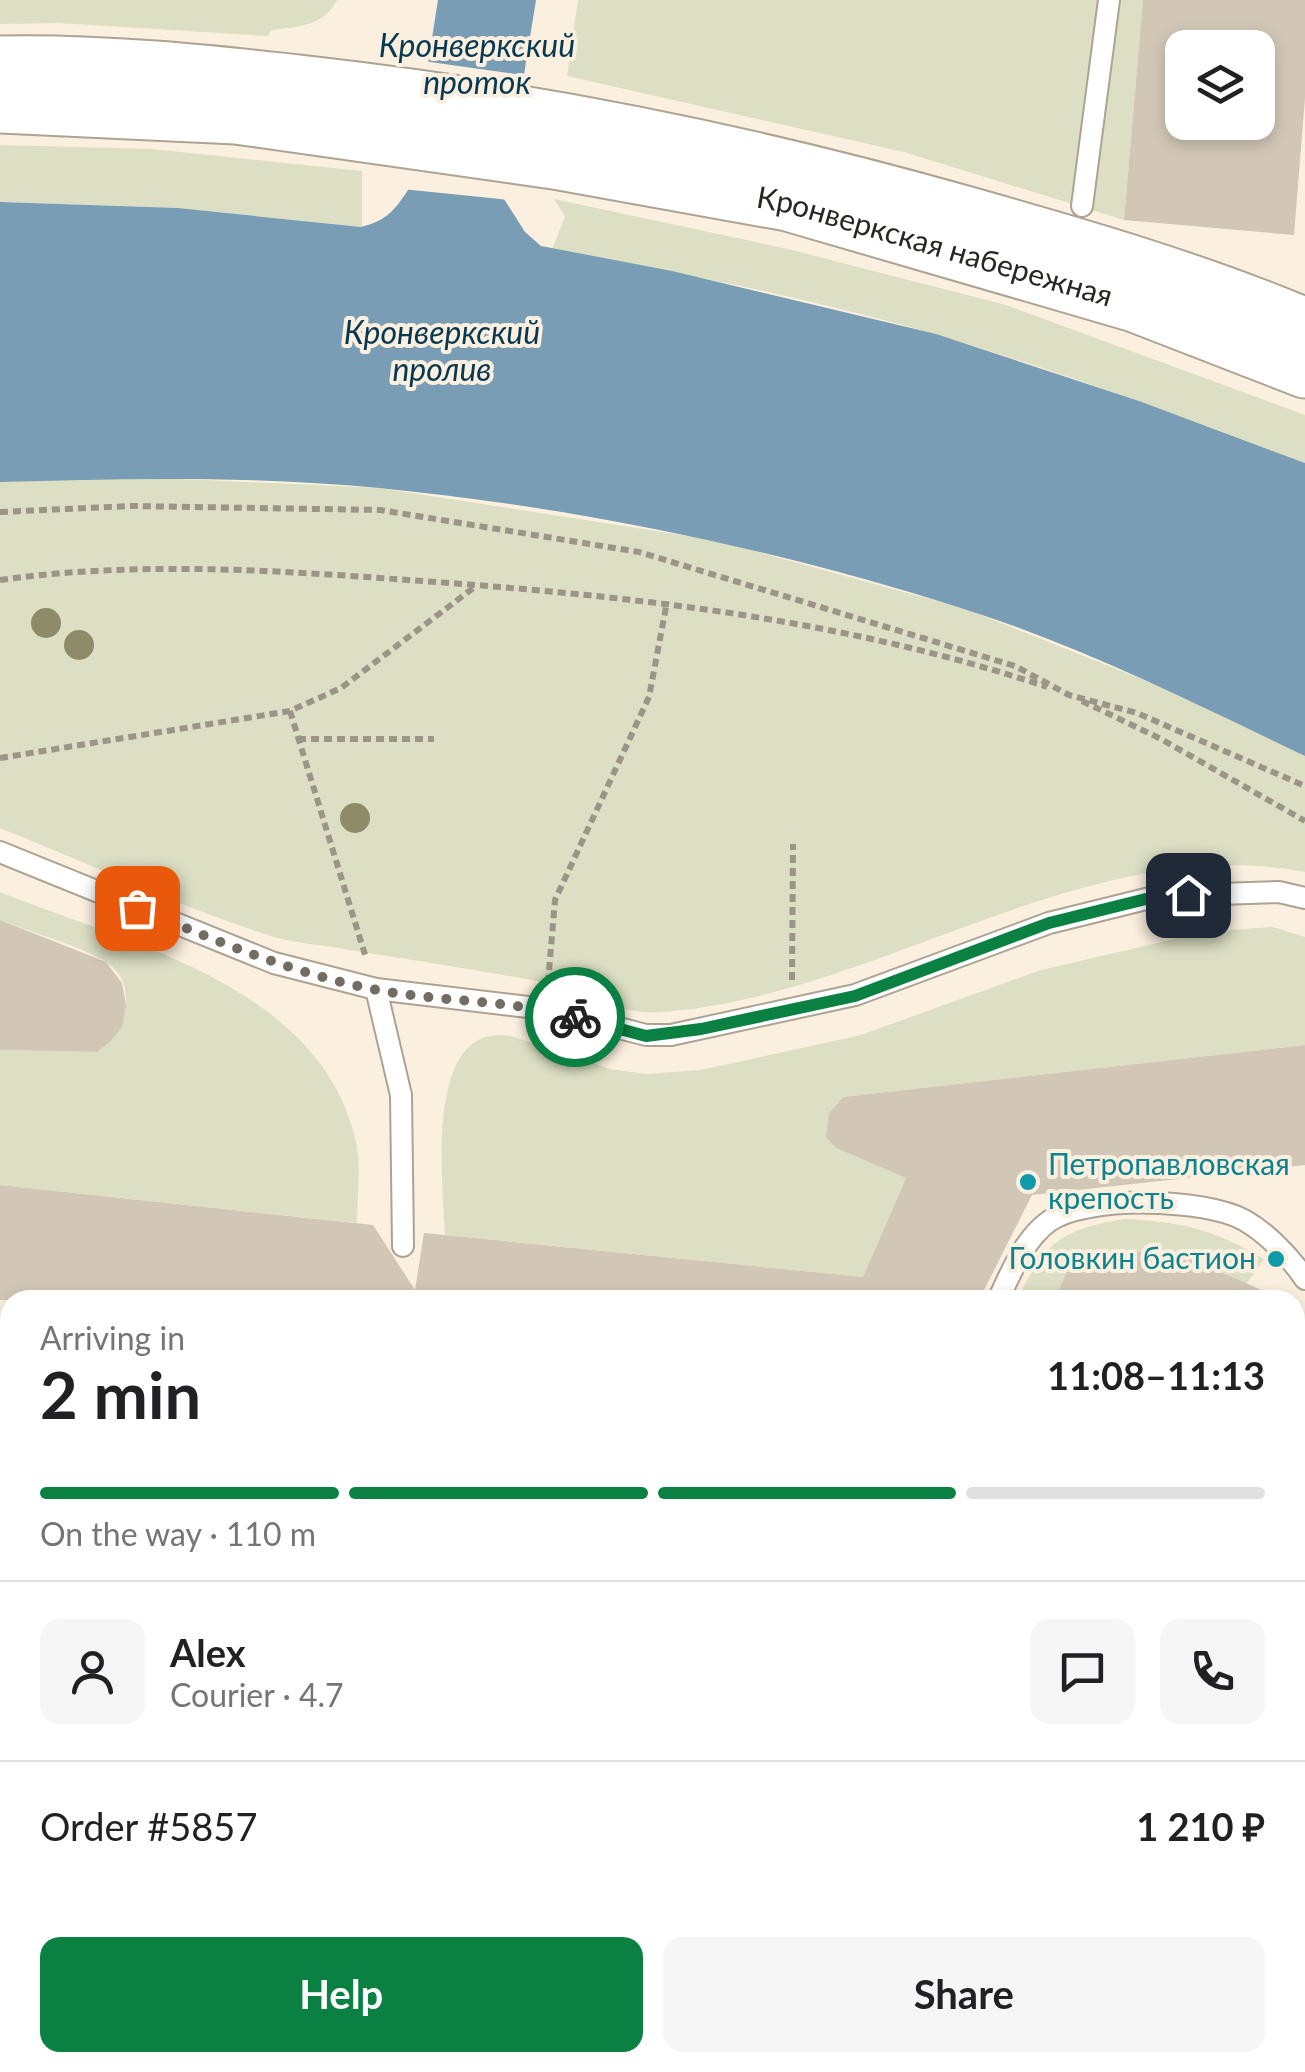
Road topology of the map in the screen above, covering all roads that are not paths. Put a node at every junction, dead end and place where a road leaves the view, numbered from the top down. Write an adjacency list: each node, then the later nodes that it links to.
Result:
1 (1110, 0): 6 (lane)
2 (0, 64): 4 (main road)
3 (0, 105): 4 (main road)
4 (380, 114): 5 (main road)
5 (558, 140): 7 (main road, Кронверкская набережная); 8 (main road, Кронверкская набережная)
6 (1082, 206)
7 (1305, 326)
8 (1305, 370)
9 (0, 852): 11 (lane)
10 (1305, 898): 11 (lane)
11 (376, 990): 12 (lane)
12 (403, 1246)
13 (1305, 1279): 14 (lane)
14 (1003, 1290)

